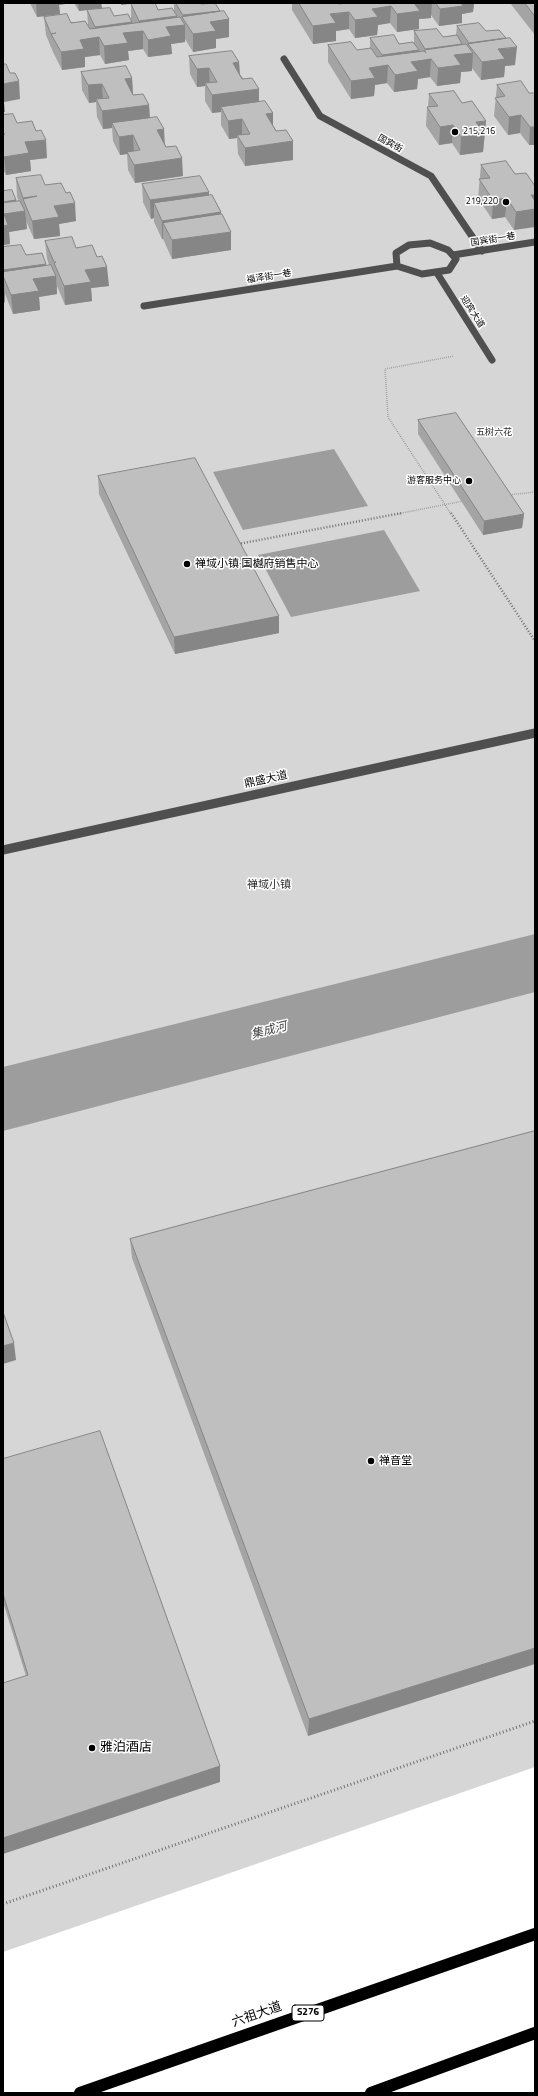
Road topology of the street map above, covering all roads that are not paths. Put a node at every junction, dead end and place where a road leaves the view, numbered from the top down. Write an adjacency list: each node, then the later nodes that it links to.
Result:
1 (284, 59): 3 (street, 国宾街)
2 (535, 242): 3 (street, 国宾街一巷)
3 (482, 251): 4 (street, 国宾街一巷)
4 (453, 255): 5 (street); 6 (street)
5 (397, 266): 6 (street); 7 (street, 福泽街一巷)
6 (437, 273): 8 (street, 迎宾大道)
7 (144, 306)
8 (492, 360)
9 (535, 733): 10 (street, 鼎盛大道)
10 (3, 850)
11 (535, 1934): 13 (main road, 六祖大道 / S276)
12 (535, 2033): 14 (main road)
13 (80, 2093)
14 (371, 2093)

